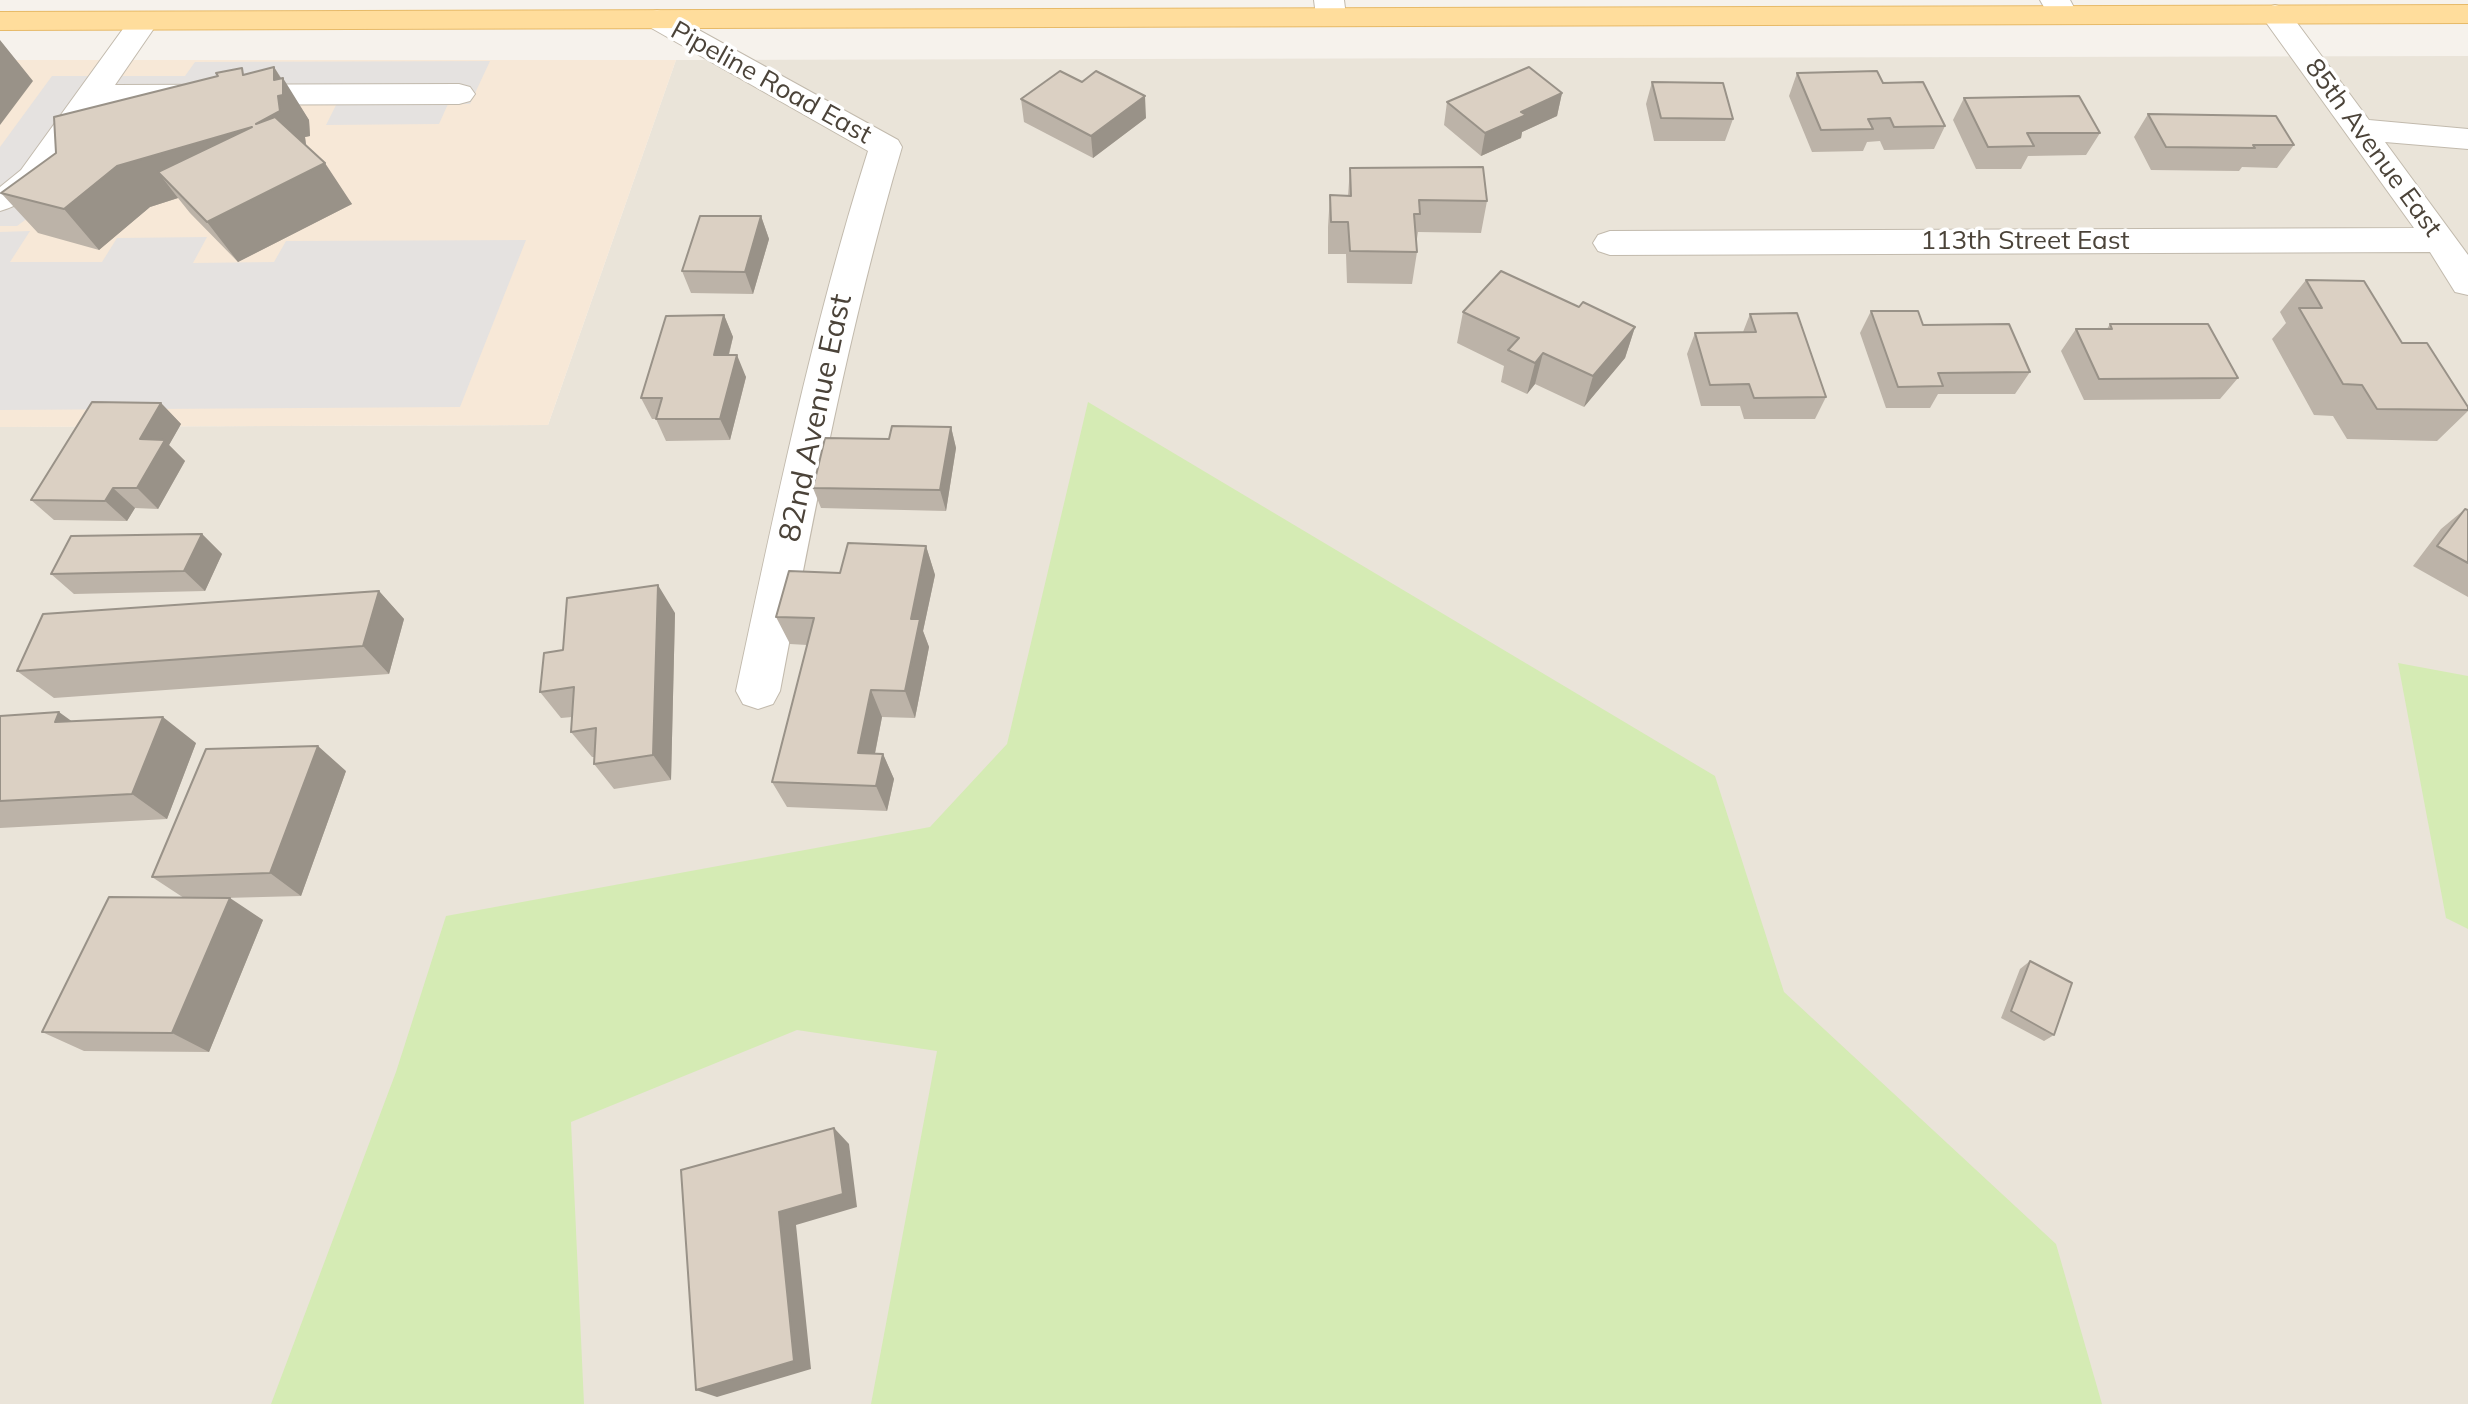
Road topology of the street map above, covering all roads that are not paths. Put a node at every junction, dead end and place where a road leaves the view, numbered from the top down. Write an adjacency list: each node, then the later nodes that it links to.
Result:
1 (2059, 7): 2 (main road); 3 (main road)
2 (1330, 8): 5 (main road)
3 (2275, 14): 4 (main road); 10 (street, 85th Avenue East)
4 (2468, 14)
5 (657, 19): 7 (main road); 12 (street, Pipeline Road East)
6 (0, 21): 7 (main road)
7 (144, 21): 9 (street)
8 (459, 94): 9 (street)
9 (91, 95): 13 (street)
10 (2359, 129): 11 (street); 14 (street, 85th Avenue East)
11 (2468, 139)
12 (886, 147): 17 (street, 82nd Avenue East)
13 (0, 200)
14 (2440, 240): 15 (street, 113th Street East); 16 (street, 85th Avenue East)
15 (1610, 243)
16 (2468, 283)
17 (758, 691)

